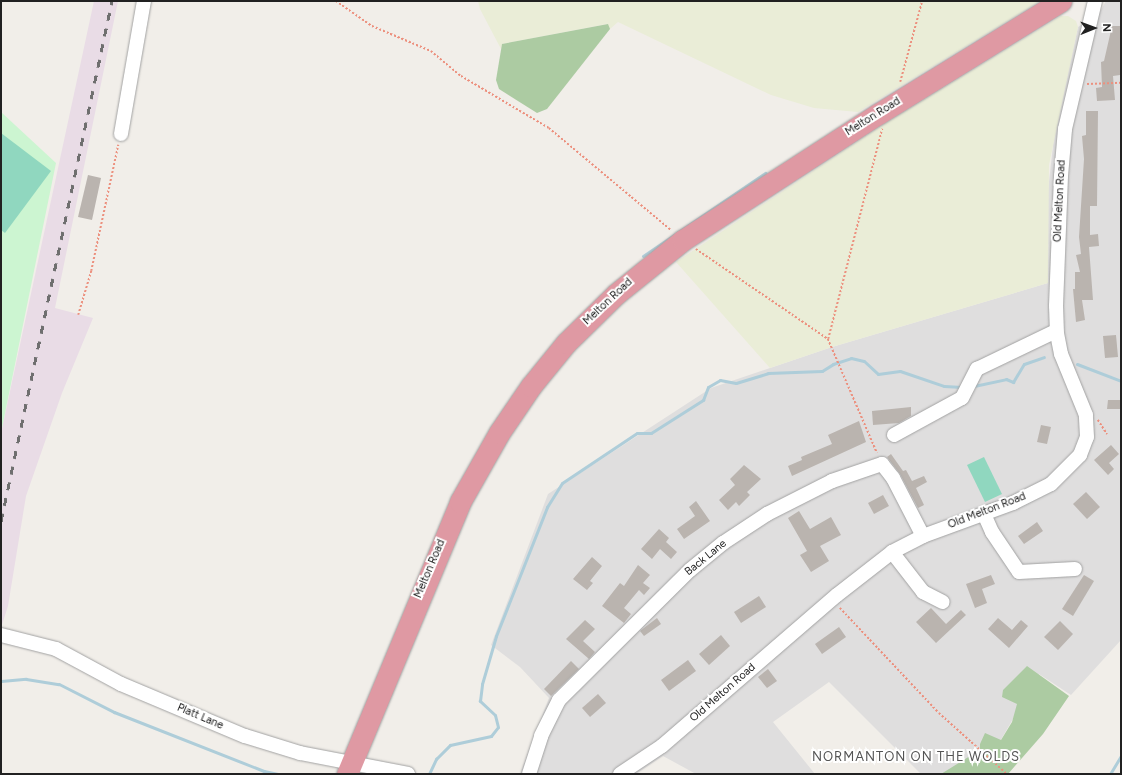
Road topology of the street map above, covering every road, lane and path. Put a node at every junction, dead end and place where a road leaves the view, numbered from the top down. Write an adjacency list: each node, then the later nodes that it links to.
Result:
1 (144, 1): 10 (street)
2 (336, 1): 11 (path)
3 (922, 1): 8 (path)
4 (1061, 1): 9 (highway, Melton Road)
5 (1095, 1): 7 (street, Old Melton Road)
6 (1121, 83): 7 (path)
7 (1076, 84): 13 (street, Old Melton Road)
8 (898, 89)
9 (878, 114): 11 (highway, Melton Road); 14 (path)
10 (121, 134): 12 (path)
11 (683, 240): 14 (path); 24 (highway, Melton Road)
12 (78, 315)
13 (1056, 331): 15 (street); 17 (street, Old Melton Road)
14 (828, 339): 16 (path)
15 (894, 435)
16 (882, 464): 18 (street); 26 (street, Back Lane)
17 (984, 514): 18 (street, Old Melton Road); 20 (street)
18 (923, 536): 19 (street, Old Melton Road)
19 (892, 552): 21 (street, Old Melton Road); 22 (street)
20 (1075, 570)
21 (832, 599): 27 (street, Old Melton Road); 28 (path)
22 (944, 602)
23 (1, 635): 24 (street, Platt Lane)
24 (349, 769): 25 (street, Platt Lane)
25 (408, 774)
26 (529, 774)
27 (620, 774)
28 (1007, 774)

